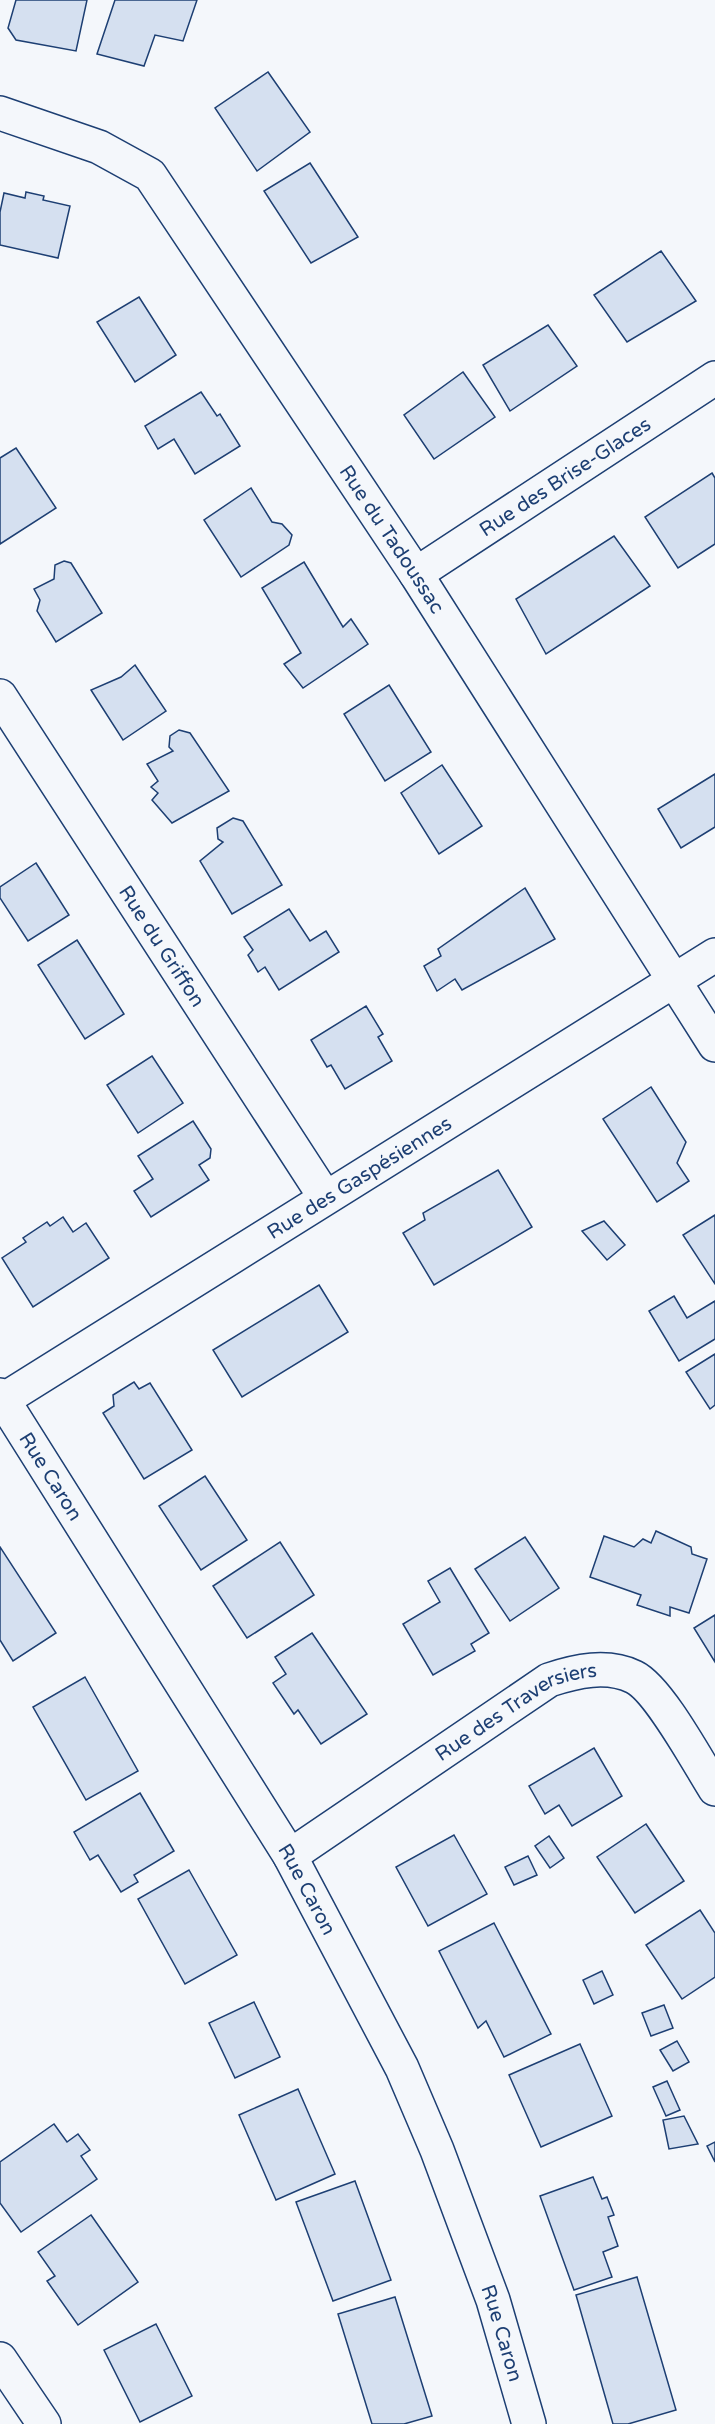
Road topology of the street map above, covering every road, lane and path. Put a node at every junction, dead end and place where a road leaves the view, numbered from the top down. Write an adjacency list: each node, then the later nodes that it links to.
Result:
1 (0, 113): 3 (street, Rue du Tadoussac)
2 (715, 378): 3 (street, Rue des Brise-Glaces)
3 (416, 574): 6 (street, Rue du Tadoussac)
4 (0, 696): 8 (street, Rue du Griffon)
5 (715, 955): 6 (street, Rue des Gaspésiennes)
6 (674, 981): 7 (street, Rue du Tadoussac); 8 (street, Rue des Gaspésiennes)
7 (715, 1046)
8 (325, 1197): 9 (street, Rue des Gaspésiennes)
9 (2, 1398): 11 (street, Rue Caron)
10 (715, 1789): 11 (street, Rue des Traversiers)
11 (290, 1856): 14 (street, Rue Caron)
12 (0, 2359): 13 (street)
13 (44, 2424)
14 (529, 2424)

